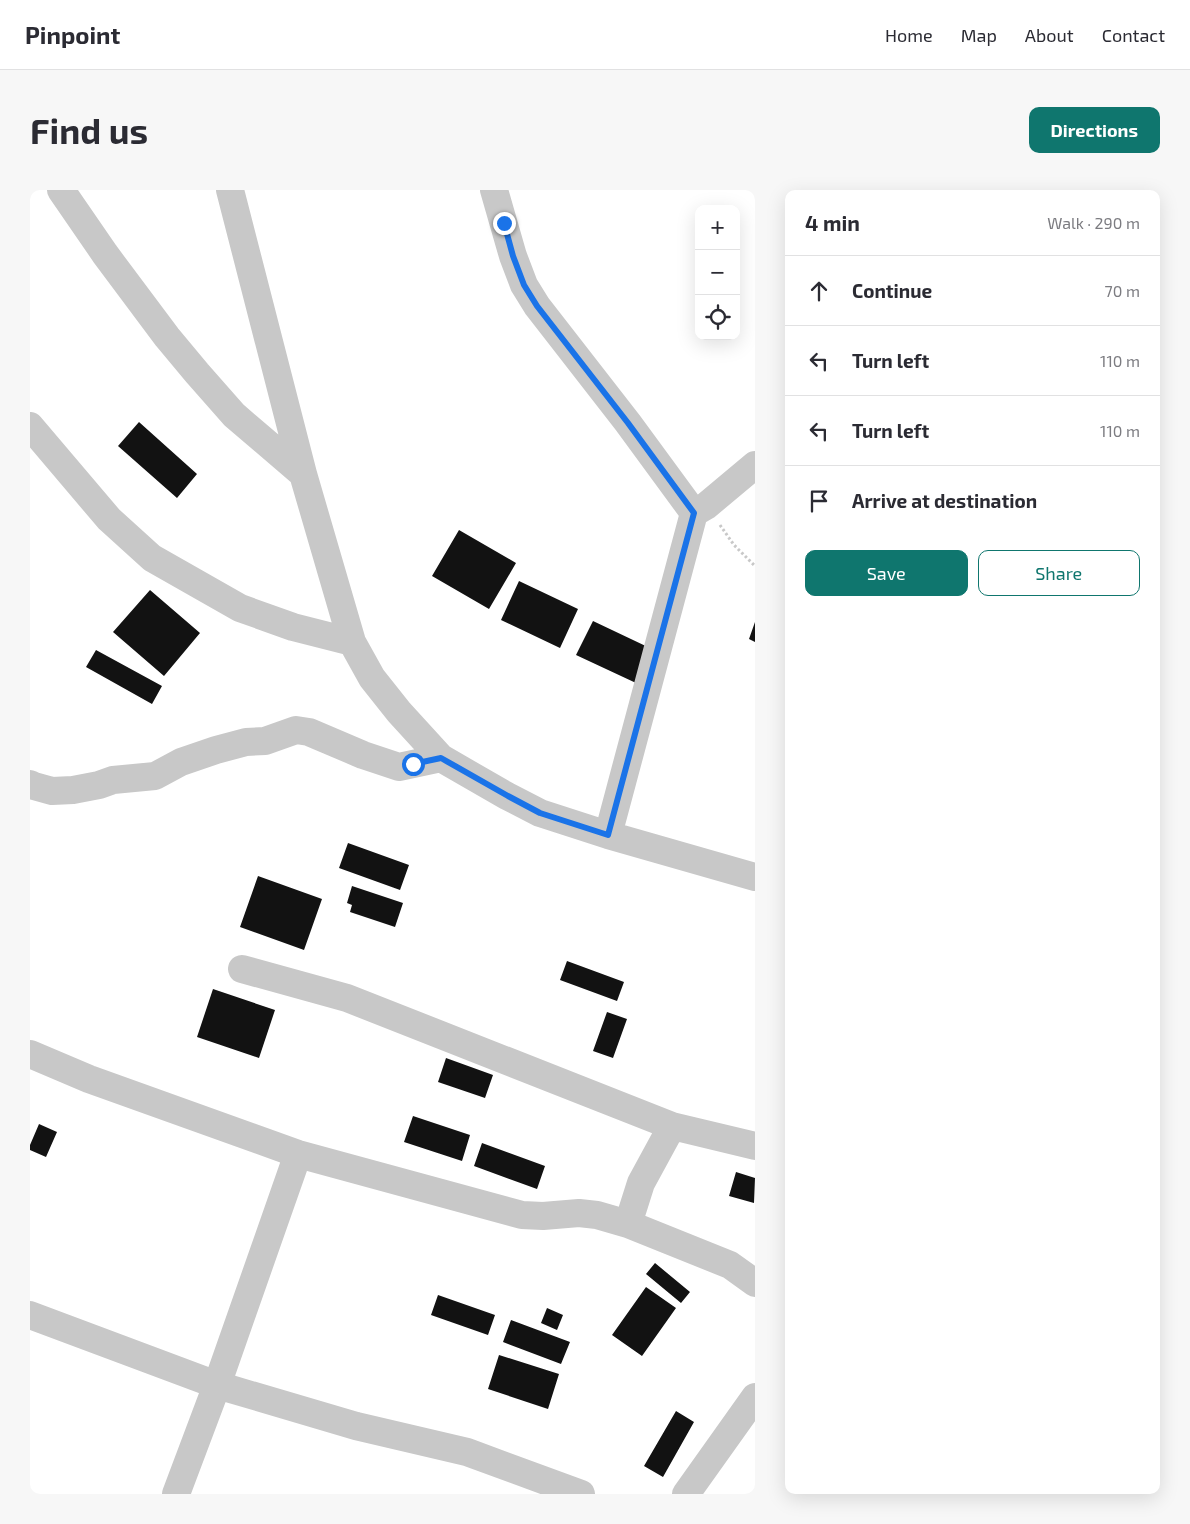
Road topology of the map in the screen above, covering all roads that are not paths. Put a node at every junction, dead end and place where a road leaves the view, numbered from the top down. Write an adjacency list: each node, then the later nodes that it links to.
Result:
1 (62, 190): 6 (street)
2 (230, 190): 6 (street)
3 (494, 190): 7 (street)
4 (30, 426): 8 (street)
5 (755, 465): 7 (street)
6 (303, 474): 8 (street)
7 (700, 509): 11 (street)
8 (352, 642): 9 (street)
9 (441, 758): 10 (street); 11 (street)
10 (30, 784)
11 (608, 835): 12 (street)
12 (755, 877)
13 (242, 969): 15 (street)
14 (30, 1054): 17 (street)
15 (672, 1126): 16 (street); 18 (street)
16 (755, 1146)
17 (298, 1154): 18 (street); 21 (street)
18 (628, 1224): 19 (street)
19 (755, 1283)
20 (30, 1315): 21 (street)
21 (217, 1385): 23 (street); 24 (street)
22 (755, 1398): 25 (street)
23 (176, 1494)
24 (582, 1494)
25 (686, 1494)

